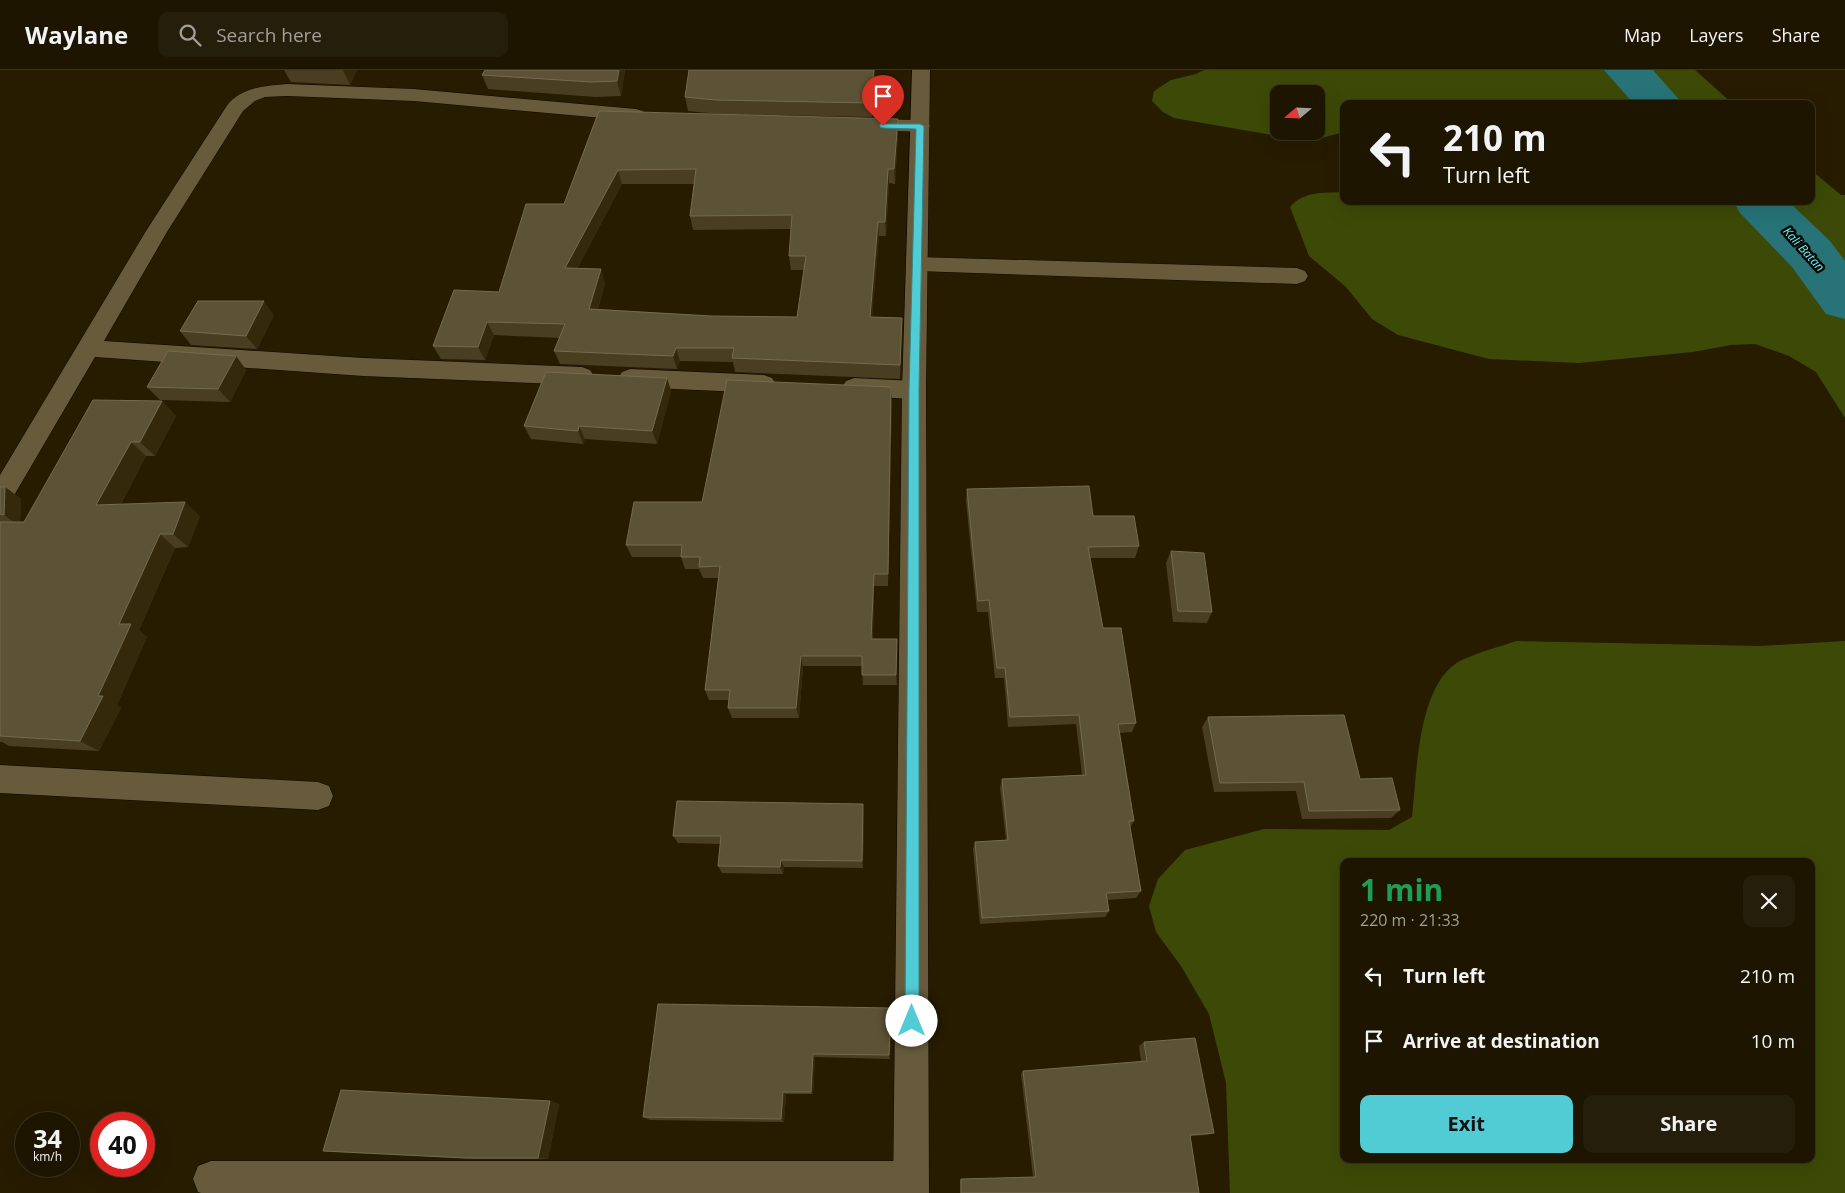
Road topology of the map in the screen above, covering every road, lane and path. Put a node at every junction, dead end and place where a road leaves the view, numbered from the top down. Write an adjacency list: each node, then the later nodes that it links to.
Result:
1 (921, 70): 4 (street)
2 (660, 117): 7 (street)
3 (843, 125): 4 (street)
4 (920, 126): 5 (street)
5 (917, 264): 6 (street); 10 (street)
6 (1297, 276)
7 (89, 348): 8 (street); 11 (street)
8 (786, 384)
9 (835, 386): 10 (street)
10 (914, 390): 15 (street)
11 (0, 497)
12 (0, 779): 13 (street)
13 (318, 796)
14 (211, 1179): 15 (street)
15 (911, 1186)

